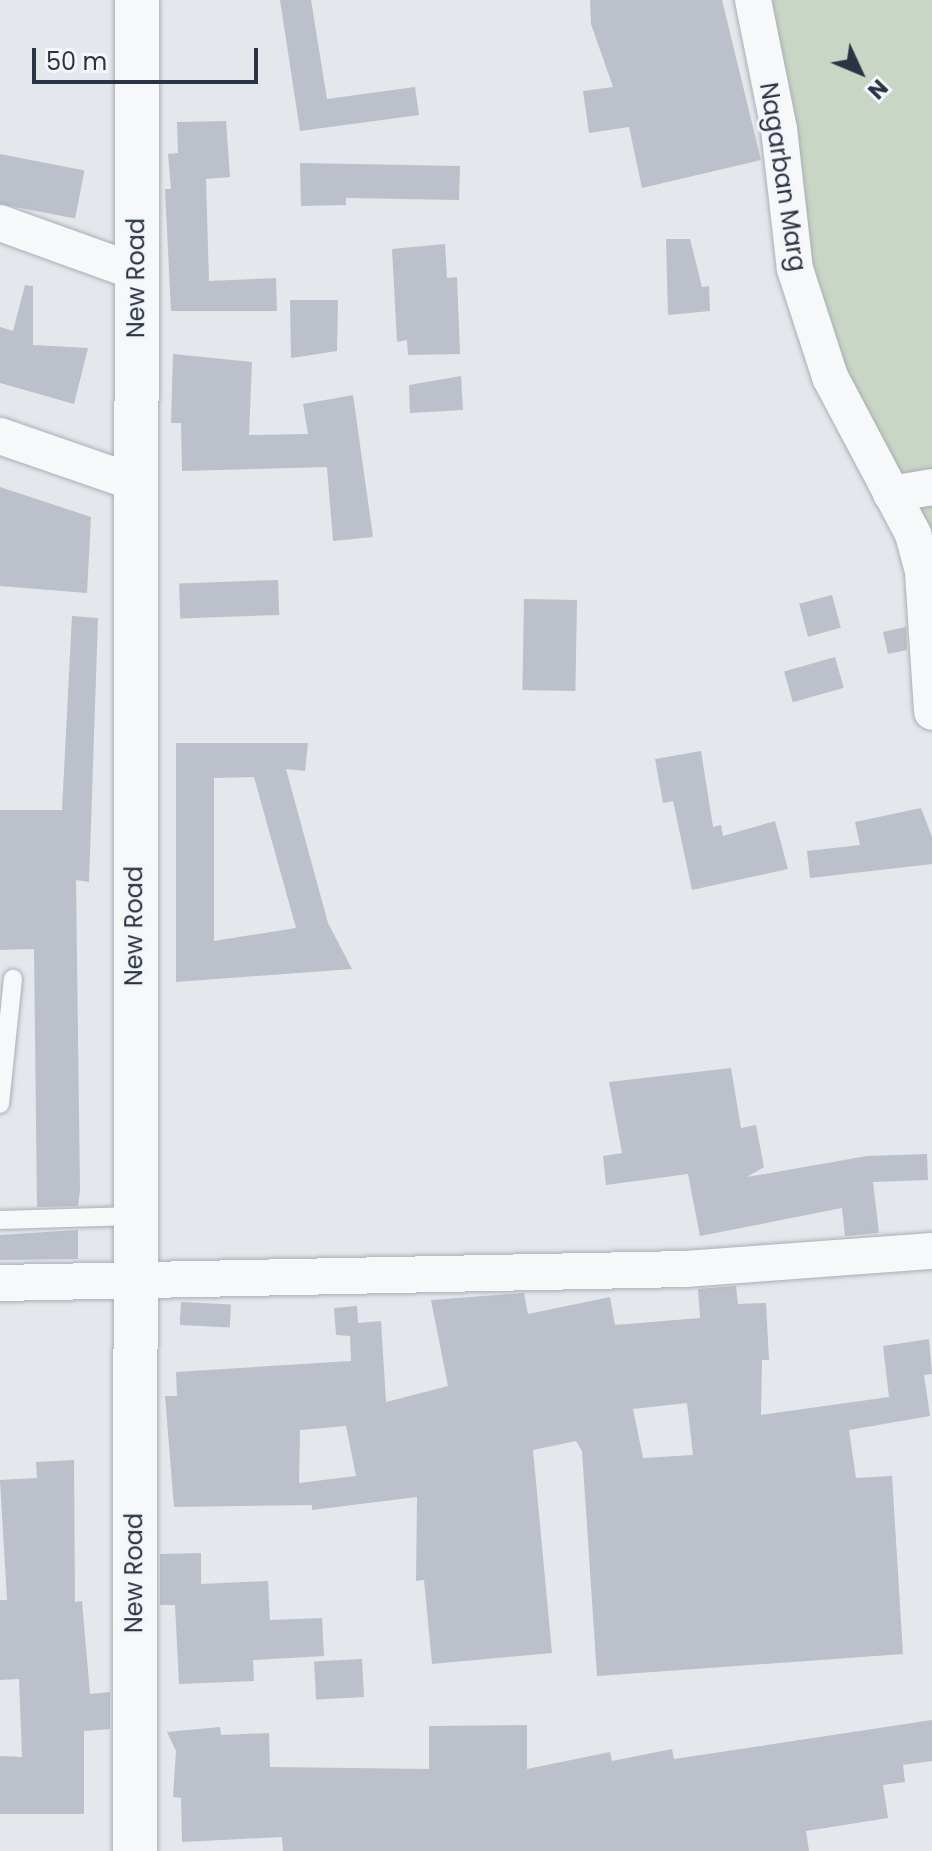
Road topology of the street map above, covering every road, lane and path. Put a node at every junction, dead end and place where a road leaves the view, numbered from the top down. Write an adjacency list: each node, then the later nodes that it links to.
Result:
1 (137, 0): 4 (street, New Road)
2 (753, 0): 8 (street, Nagarban Marg)
3 (0, 223): 4 (street)
4 (136, 272): 6 (street, New Road)
5 (0, 436): 6 (street)
6 (136, 483): 12 (street, New Road)
7 (932, 487): 8 (street)
8 (891, 494): 9 (street, Nagarban Marg)
9 (932, 712)
10 (13, 979): 11 (lane)
11 (0, 1104)
12 (133, 1216): 13 (lane); 15 (street, New Road)
13 (0, 1220)
14 (932, 1251): 15 (street)
15 (133, 1279): 16 (street); 17 (street, New Road)
16 (0, 1283)
17 (135, 1851)

